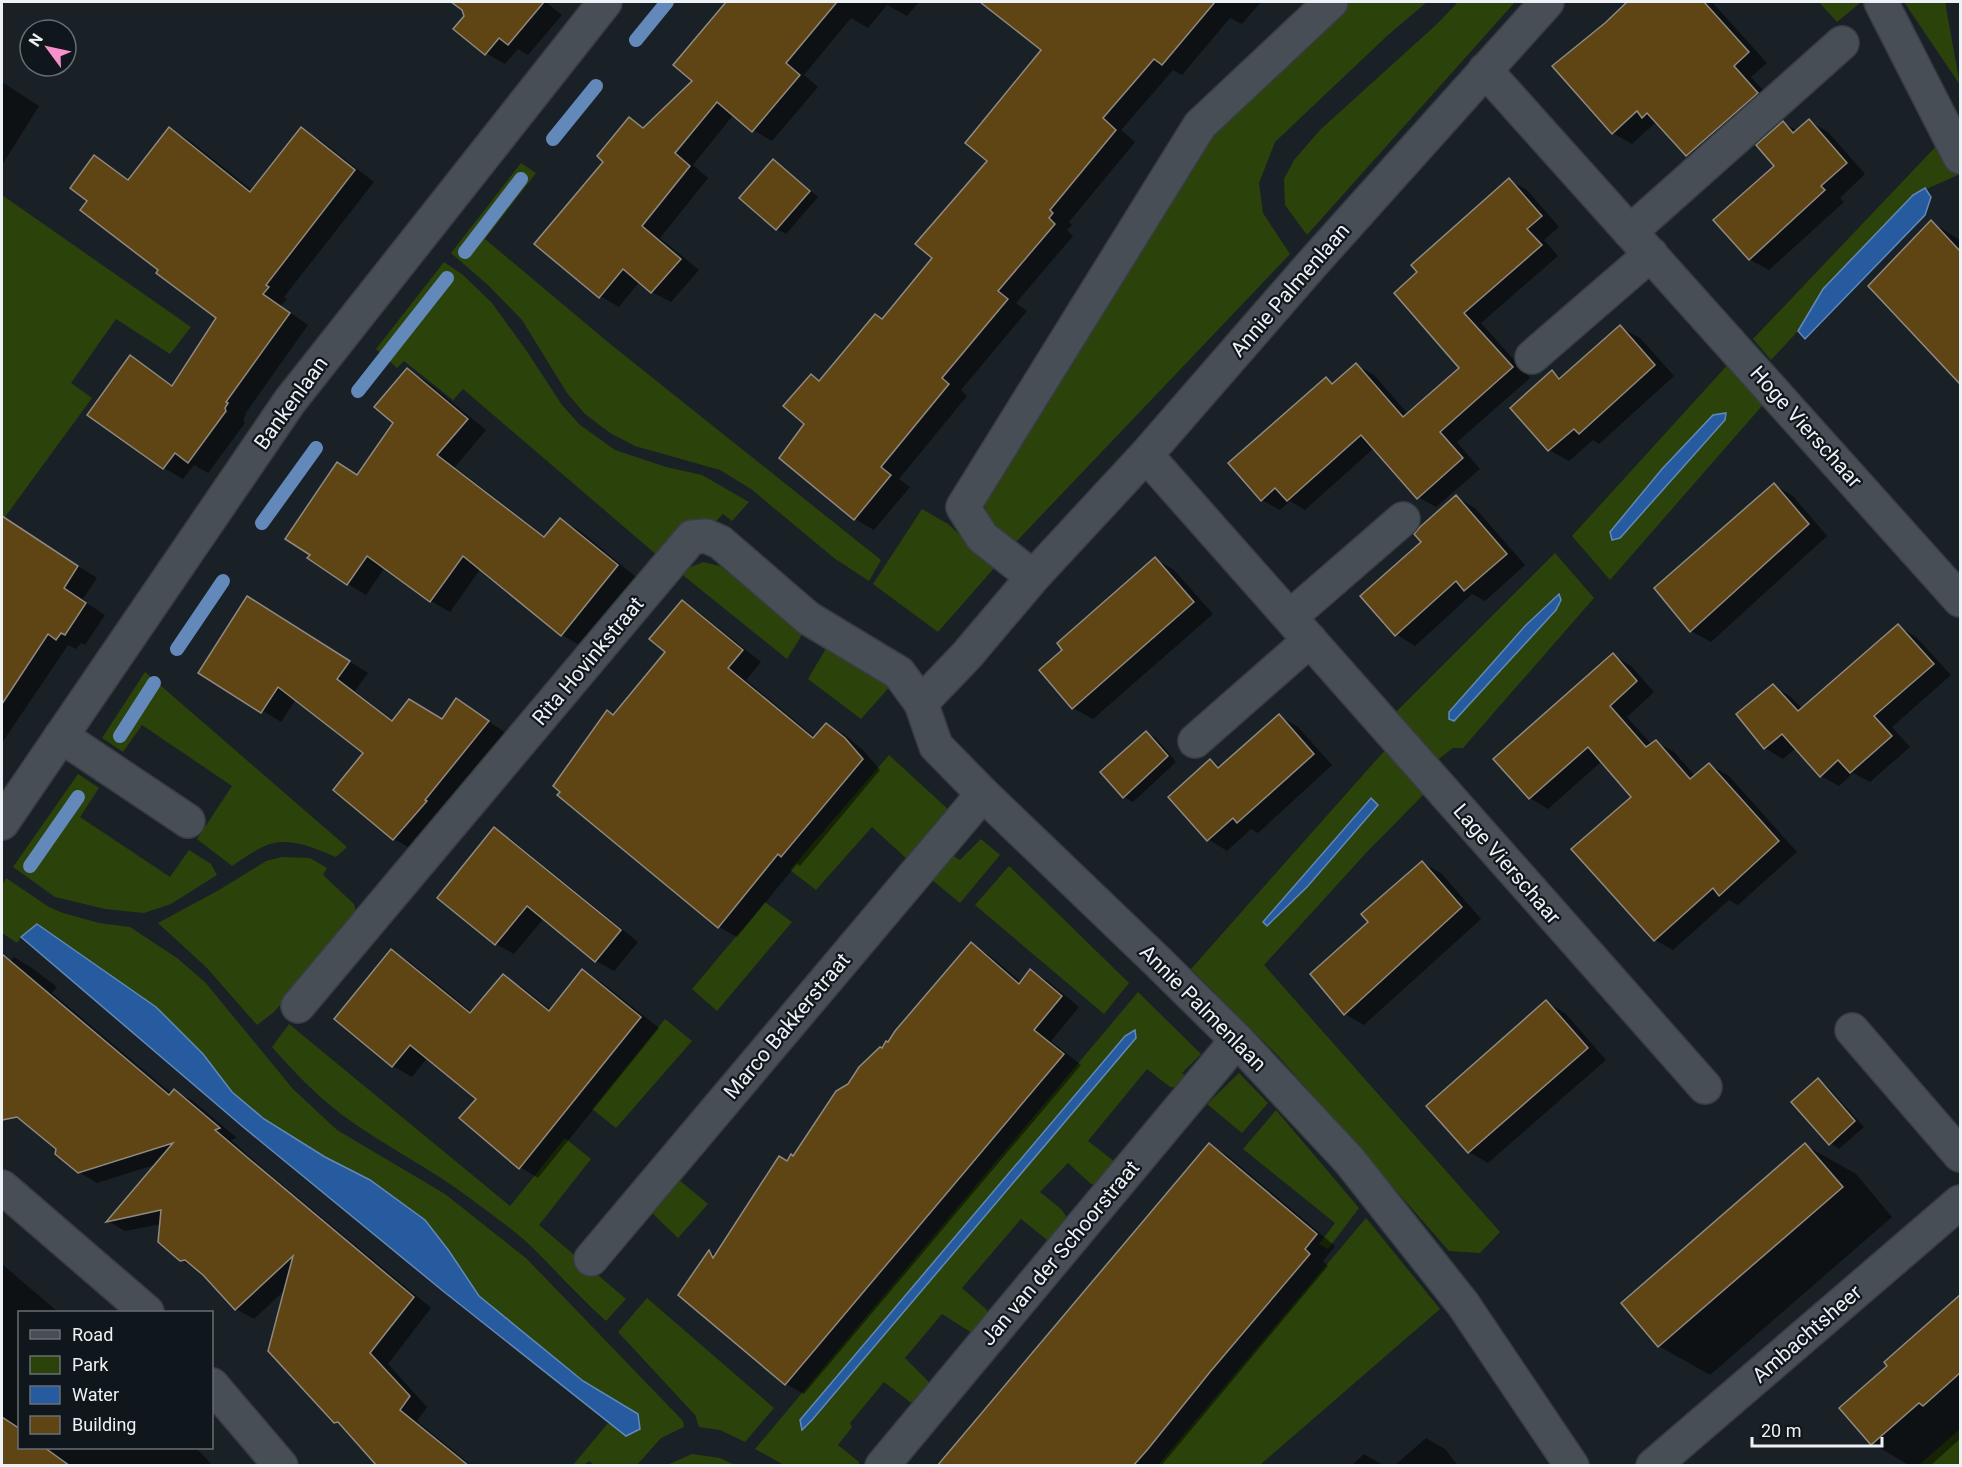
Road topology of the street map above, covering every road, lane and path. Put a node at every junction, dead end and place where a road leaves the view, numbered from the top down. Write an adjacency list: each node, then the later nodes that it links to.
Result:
1 (605, 2): 16 (street, Bankenlaan)
2 (1331, 2): 12 (street)
3 (1547, 2): 6 (street, Annie Palmenlaan)
4 (1881, 2): 7 (street)
5 (1842, 43): 8 (street)
6 (1485, 70): 8 (street, Hoge Vierschaar); 10 (street, Annie Palmenlaan)
7 (1960, 157)
8 (1640, 243): 9 (street); 13 (street, Hoge Vierschaar)
9 (1532, 357)
10 (1146, 455): 12 (street, Annie Palmenlaan); 14 (street, Lage Vierschaar)
11 (1403, 519): 14 (street)
12 (1033, 577): 15 (street, Annie Palmenlaan)
13 (1960, 600)
14 (1300, 629): 17 (street); 24 (street, Lage Vierschaar)
15 (921, 703): 18 (street, Annie Palmenlaan); 21 (street, Rita Hovinkstraat)
16 (61, 736): 19 (street); 20 (street, Bankenlaan)
17 (1195, 741)
18 (983, 794): 23 (street, Annie Palmenlaan); 28 (street, Marco Bakkerstraat)
19 (188, 821)
20 (2, 823)
21 (298, 1006)
22 (1852, 1030): 25 (street)
23 (1237, 1040): 32 (street, Jan van der Schoorstraat); 33 (street, Annie Palmenlaan)
24 (1705, 1087)
25 (1960, 1155)
26 (2, 1186): 29 (street)
27 (1960, 1202): 34 (street, Ambachtsheer)
28 (591, 1258)
29 (146, 1311)
30 (213, 1386): 31 (street)
31 (281, 1466)
32 (882, 1466)
33 (1572, 1466)
34 (1653, 1466)

